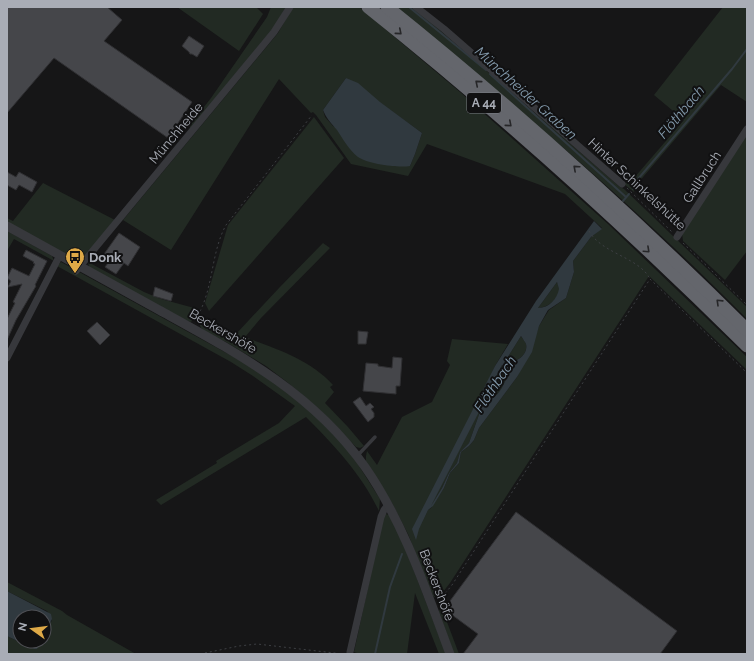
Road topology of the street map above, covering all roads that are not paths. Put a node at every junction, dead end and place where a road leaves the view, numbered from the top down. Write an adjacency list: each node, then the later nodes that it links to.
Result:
1 (290, 7): 12 (street, Münchheide)
2 (368, 7): 7 (highway, A 44, one-way to 7)
3 (387, 7): 7 (highway, A 44, one-way to 3)
4 (416, 7): 6 (street, Hinter Schinkelshütte)
5 (747, 129): 10 (street, Gallbruch)
6 (622, 184)
7 (601, 199): 8 (highway, A 44)
8 (622, 218): 13 (highway, A 44, one-way to 8); 14 (highway, A 44, one-way to 14)
9 (7, 226): 11 (street, Beckershöfe)
10 (677, 237)
11 (60, 255): 12 (street, Beckershöfe); 15 (street)
12 (78, 269): 17 (street, Beckershöfe)
13 (747, 330)
14 (747, 346)
15 (7, 358)
16 (375, 437): 17 (lane)
17 (357, 456): 18 (street, Beckershöfe)
18 (388, 505): 19 (street); 20 (street, Beckershöfe)
19 (347, 653)
20 (450, 654)

